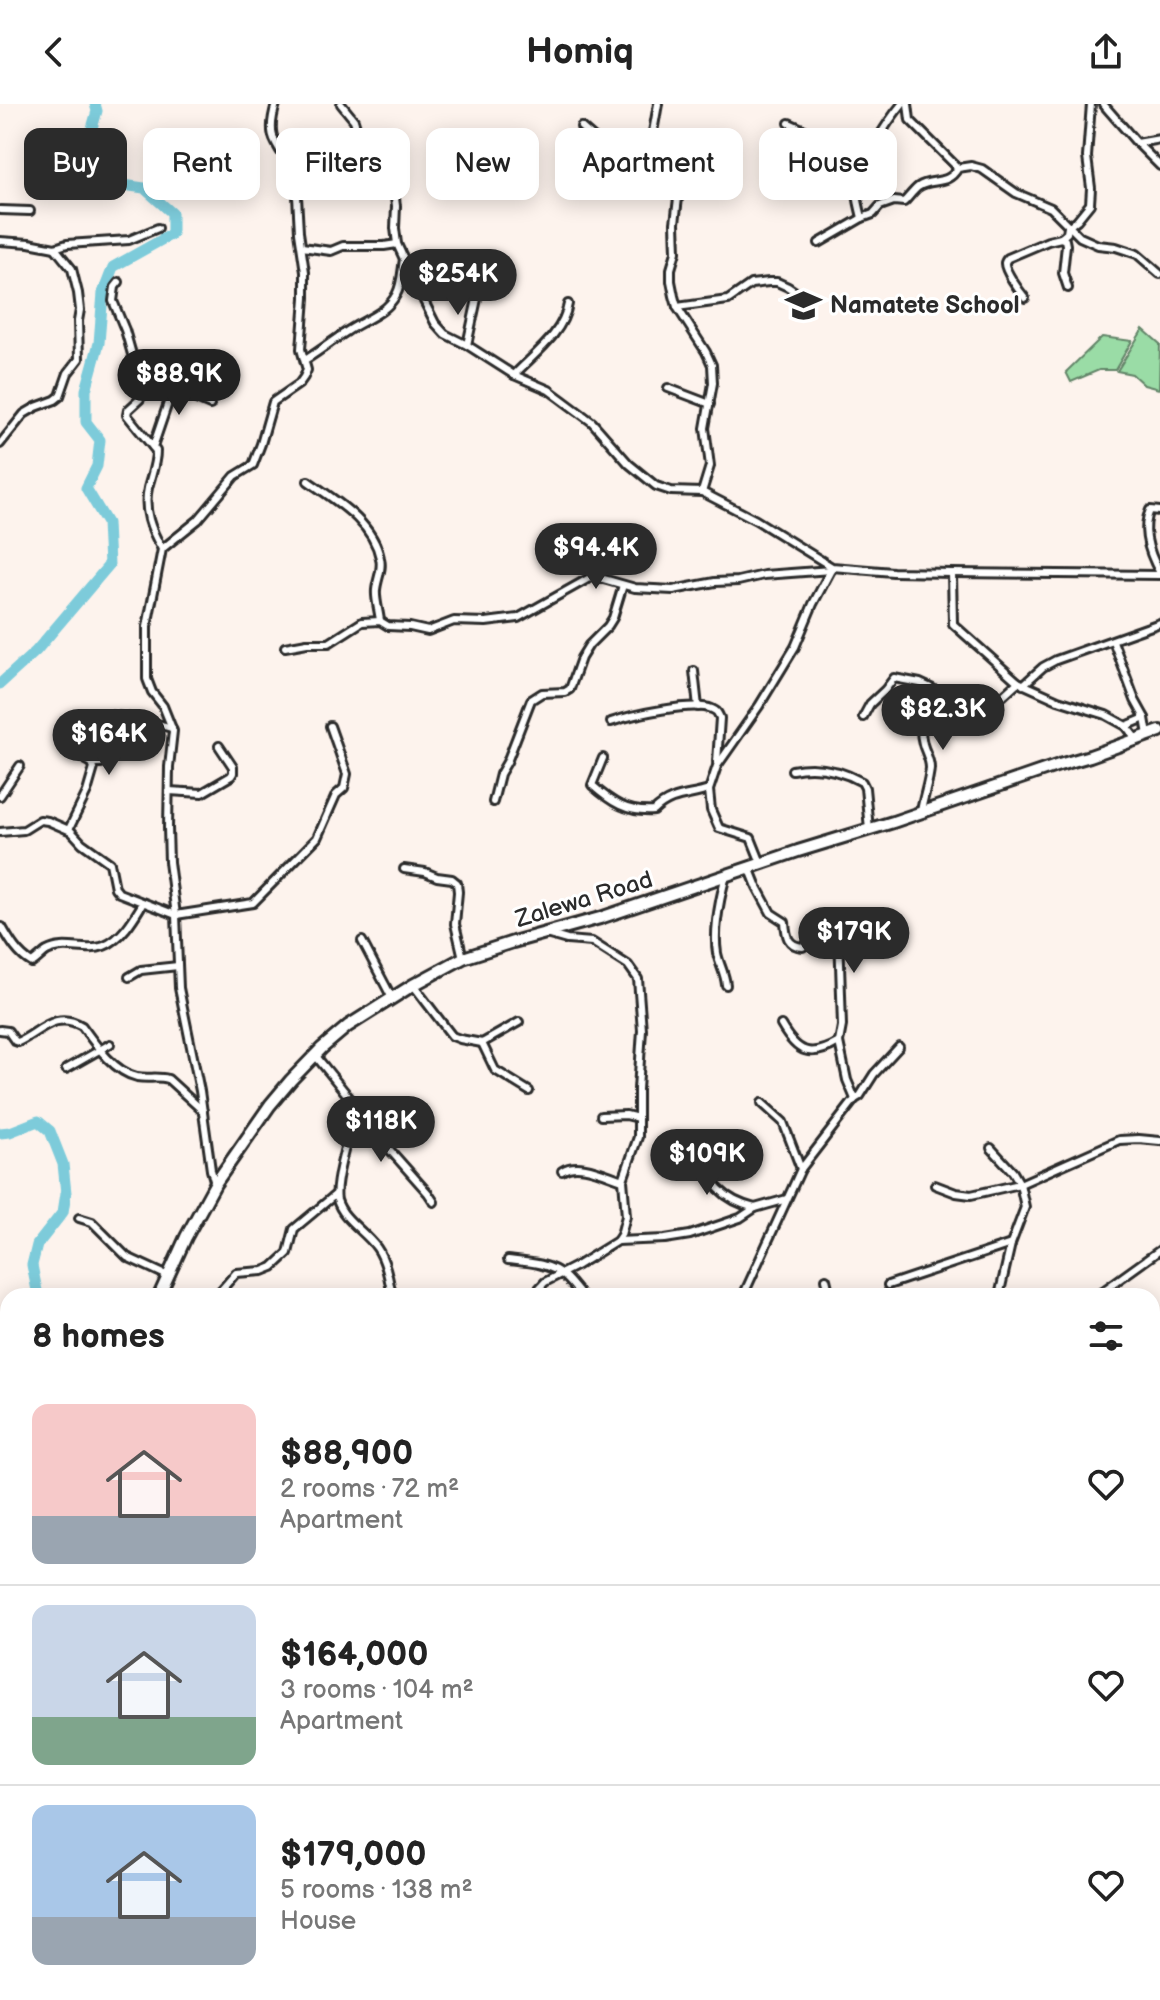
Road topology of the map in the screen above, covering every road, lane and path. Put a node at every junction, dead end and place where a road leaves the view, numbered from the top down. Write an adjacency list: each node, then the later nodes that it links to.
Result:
1 (276, 104): 26 (street)
2 (341, 104): 25 (street)
3 (658, 104): 8 (street)
4 (905, 104): 10 (street); 14 (street)
5 (1091, 104): 20 (street)
6 (1103, 104): 12 (street)
7 (789, 123): 9 (street)
8 (654, 128)
9 (800, 128)
10 (888, 128)
11 (1160, 139): 12 (street)
12 (1137, 143): 13 (street)
13 (1160, 166)
14 (958, 168): 19 (street); 20 (street)
15 (678, 200): 36 (street)
16 (859, 200): 19 (street)
17 (0, 210): 18 (street)
18 (30, 211)
19 (862, 218): 24 (street)
20 (1068, 227): 22 (street); 29 (street)
21 (158, 228): 27 (street)
22 (1061, 238): 31 (street); 33 (street)
23 (0, 241): 27 (street)
24 (819, 243)
25 (397, 244): 26 (street); 28 (street)
26 (302, 247): 38 (street)
27 (55, 248): 43 (street)
28 (404, 259): 37 (street); 38 (street)
29 (1160, 274)
30 (119, 282): 44 (street)
31 (1068, 288)
32 (478, 294): 37 (street)
33 (1025, 298)
34 (802, 301): 36 (street)
35 (568, 304): 39 (street)
36 (677, 307): 41 (street)
37 (467, 345): 39 (street)
38 (305, 360): 48 (street)
39 (514, 375): 46 (street)
40 (668, 388): 41 (street)
41 (710, 404): 46 (street)
42 (210, 405): 44 (street)
43 (0, 444)
44 (153, 447): 48 (street)
45 (308, 481): 53 (street)
46 (702, 492): 49 (street)
47 (1160, 511): 51 (street)
48 (162, 549): 70 (street)
49 (832, 568): 50 (street); 52 (street); 78 (street)
50 (952, 573): 51 (street); 58 (street)
51 (1160, 574)
52 (623, 585): 53 (street); 83 (street)
53 (380, 621): 56 (street)
54 (1160, 623): 55 (street)
55 (1113, 641): 58 (street); 64 (street)
56 (285, 647)
57 (694, 671): 60 (street)
58 (1021, 684): 67 (street); 69 (street)
59 (630, 705): 62 (street)
60 (698, 707): 62 (street); 78 (street)
61 (106, 715): 65 (street)
62 (635, 715): 66 (street)
63 (863, 717): 84 (street)
64 (1145, 718): 69 (street); 71 (street)
65 (132, 719): 70 (street); 76 (street)
66 (611, 722)
67 (987, 723)
68 (330, 726): 93 (street)
69 (1126, 726): 72 (street)
70 (172, 728): 81 (street)
71 (1156, 735): 72 (highway, Zalewa Road)
72 (1137, 740): 84 (highway, Zalewa Road)
73 (219, 746): 81 (street)
74 (64, 748): 76 (street)
75 (603, 758): 80 (street)
76 (92, 763): 85 (street)
77 (20, 766): 82 (street)
78 (717, 766): 80 (street)
79 (792, 770): 86 (street)
80 (709, 790): 88 (street)
81 (169, 791): 93 (street)
82 (0, 796)
83 (493, 802)
84 (921, 812): 86 (highway, Zalewa Road)
85 (69, 829): 87 (street); 92 (street)
86 (869, 829): 88 (highway, Zalewa Road)
87 (0, 832)
88 (761, 863): 89 (highway, Zalewa Road)
89 (749, 867): 91 (highway, Zalewa Road); 106 (street)
90 (404, 869): 97 (street)
91 (726, 875): 95 (highway, Zalewa Road); 101 (street)
92 (143, 903): 93 (street); 94 (street)
93 (176, 915): 98 (street)
94 (2, 927)
95 (546, 934): 97 (highway, Zalewa Road); 119 (street)
96 (362, 941): 102 (street)
97 (463, 958): 100 (highway, Zalewa Road)
98 (178, 966): 99 (street); 117 (street)
99 (129, 977)
100 (413, 985): 102 (highway, Zalewa Road); 107 (street)
101 (726, 985)
102 (392, 998): 111 (highway, Zalewa Road)
103 (519, 1022): 107 (street)
104 (781, 1025): 106 (street)
105 (0, 1030): 110 (street)
106 (839, 1042): 114 (street)
107 (482, 1043): 113 (street)
108 (110, 1044): 110 (street)
109 (899, 1047): 114 (street)
110 (101, 1051): 112 (street); 117 (street)
111 (315, 1055): 116 (street); 126 (highway, Zalewa Road)
112 (66, 1069)
113 (529, 1091)
114 (855, 1099): 123 (street)
115 (762, 1103): 123 (street)
116 (357, 1107): 129 (street); 131 (street)
117 (203, 1111): 126 (street)
118 (601, 1116): 119 (street)
119 (638, 1118): 125 (street)
120 (1160, 1141): 127 (street)
121 (991, 1148): 127 (street)
122 (705, 1150): 132 (street)
123 (801, 1169): 130 (street)
124 (562, 1171): 125 (street)
125 (623, 1180): 134 (street)
126 (215, 1184): 139 (highway, Zalewa Road)
127 (1020, 1184): 128 (street); 135 (street)
128 (935, 1185)
129 (336, 1194): 143 (street); 144 (street)
130 (787, 1199): 132 (street); 147 (street)
131 (434, 1202)
132 (755, 1208): 134 (street)
133 (79, 1218): 139 (street)
134 (617, 1241): 138 (street)
135 (1011, 1244): 141 (street); 149 (street)
136 (1160, 1250): 150 (street)
137 (508, 1260): 138 (street)
138 (562, 1274): 145 (street); 146 (street)
139 (168, 1277): 142 (highway, Zalewa Road)
140 (826, 1279): 148 (street)
141 (888, 1285)
142 (163, 1288)
143 (223, 1288)
144 (390, 1288)
145 (539, 1288)
146 (575, 1288)
147 (747, 1288)
148 (828, 1288)
149 (1001, 1288)
150 (1107, 1288)

